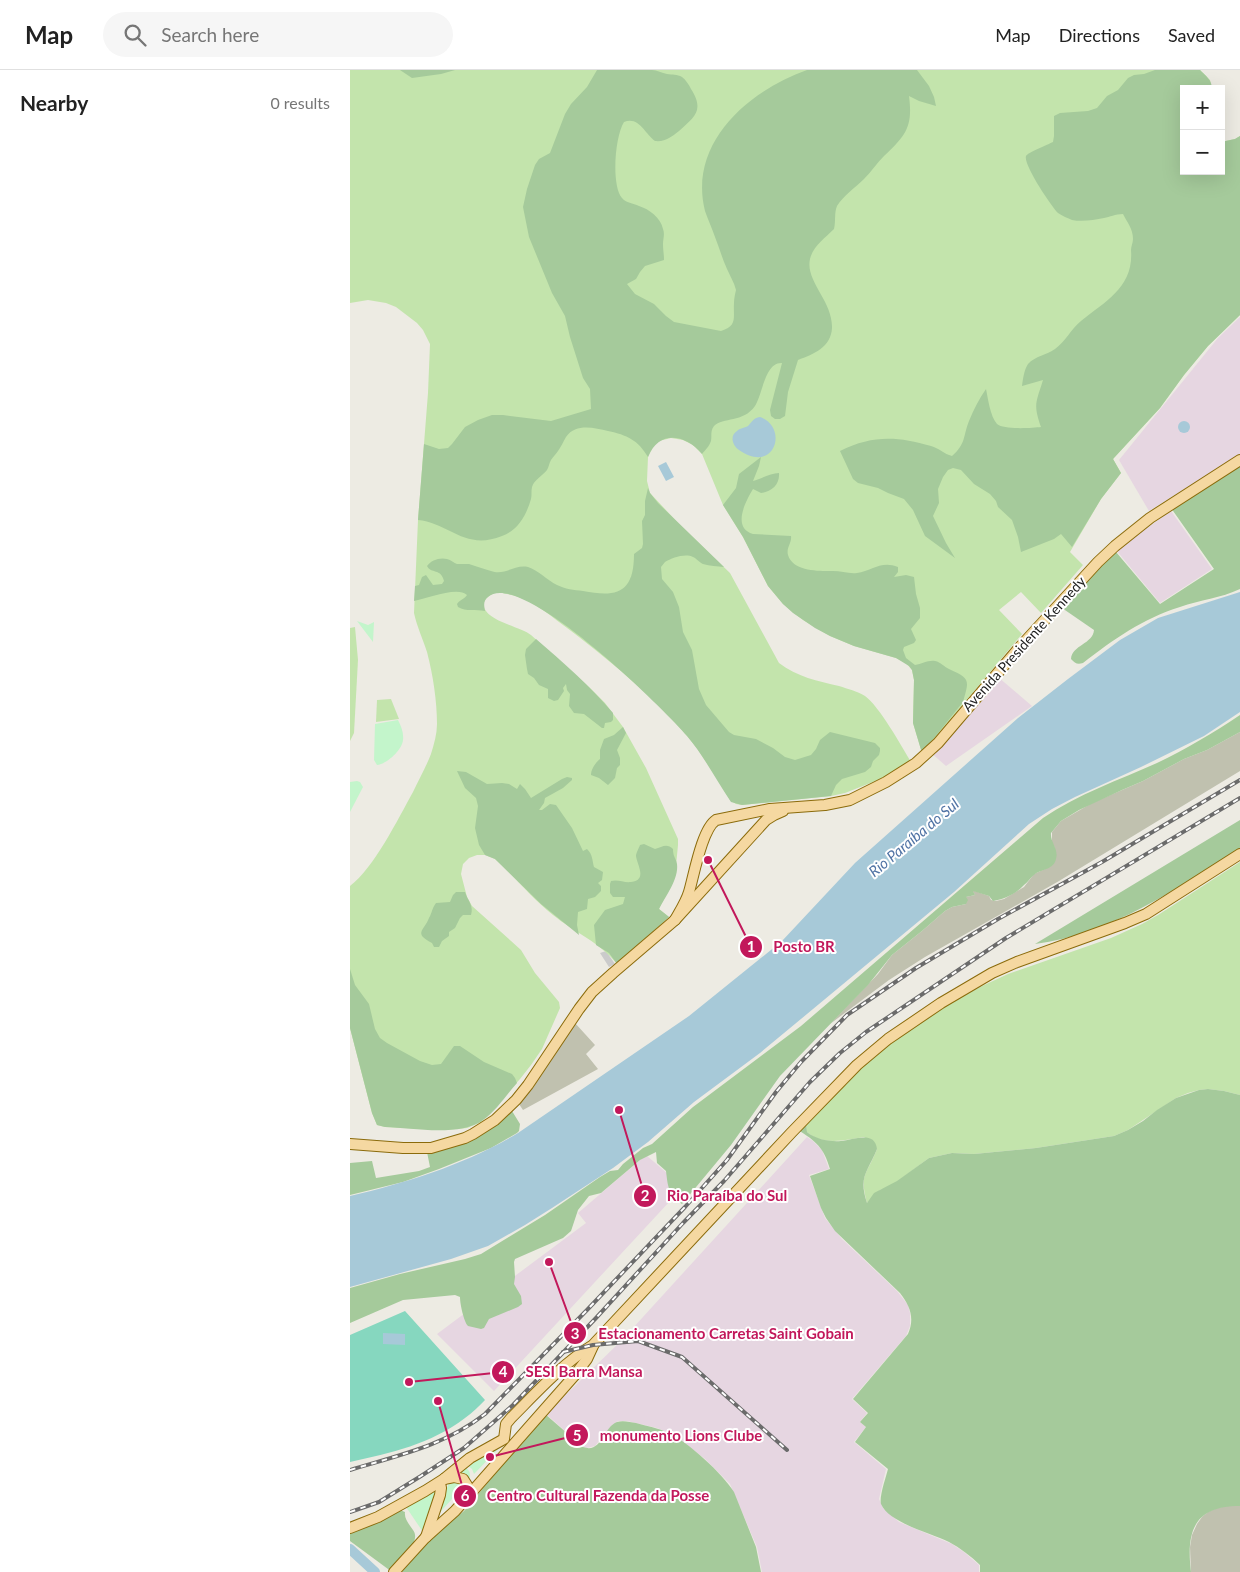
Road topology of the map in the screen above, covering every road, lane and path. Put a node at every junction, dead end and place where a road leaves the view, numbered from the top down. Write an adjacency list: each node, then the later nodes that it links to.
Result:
1 (1240, 460): 2 (main road, Avenida Presidente Kennedy)
2 (801, 807): 4 (main road, Avenida Presidente Kennedy); 5 (main road, Avenida Presidente Kennedy)
3 (1240, 854): 8 (main road)
4 (693, 876): 5 (main road); 6 (main road, Avenida Presidente Kennedy)
5 (708, 884): 6 (main road, Avenida Presidente Kennedy)
6 (675, 920): 7 (main road, Avenida Presidente Kennedy)
7 (350, 1144)
8 (593, 1345): 9 (main road); 10 (main road)
9 (442, 1481): 10 (main road); 11 (main road); 13 (main road)
10 (467, 1497): 12 (main road)
11 (439, 1500): 12 (main road); 14 (main road)
12 (455, 1510): 14 (main road)
13 (350, 1528)
14 (425, 1538): 15 (main road)
15 (394, 1572)

